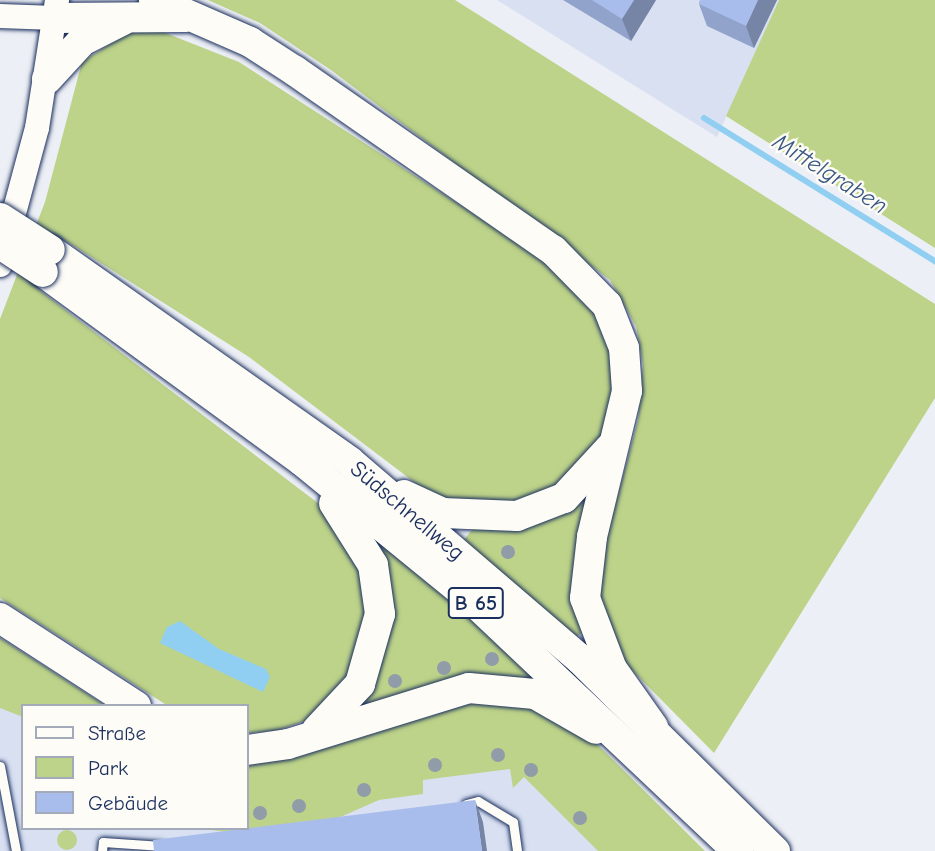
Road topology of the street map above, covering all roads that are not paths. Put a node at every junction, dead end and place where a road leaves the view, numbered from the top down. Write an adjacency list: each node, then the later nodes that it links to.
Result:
1 (154, 0): 4 (highway)
2 (56, 9): 3 (main road); 5 (highway); 6 (main road)
3 (0, 16)
4 (192, 17): 5 (highway); 11 (highway)
5 (127, 18): 6 (highway)
6 (47, 79): 10 (main road)
7 (0, 218): 9 (highway, Südschnellweg / B 65, bridge)
8 (0, 244): 9 (highway, Südschnellweg / B 65, bridge)
9 (47, 261): 12 (highway, Südschnellweg / B 65); 13 (highway, Südschnellweg / B 65)
10 (0, 265)
11 (617, 438): 13 (highway); 16 (highway)
12 (302, 461): 17 (highway); 19 (highway, Südschnellweg / B 65)
13 (350, 462): 16 (highway, Südschnellweg / B 65)
14 (0, 618): 15 (highway)
15 (133, 704)
16 (653, 727): 27 (highway, Südschnellweg / B 65)
17 (309, 736): 18 (highway); 19 (highway)
18 (248, 750)
19 (641, 755): 26 (highway, Südschnellweg / B 65)
20 (0, 766): 23 (lane)
21 (453, 807): 25 (lane)
22 (175, 847): 24 (lane)
23 (16, 851)
24 (102, 851)
25 (517, 851)
26 (738, 851)
27 (775, 851)

